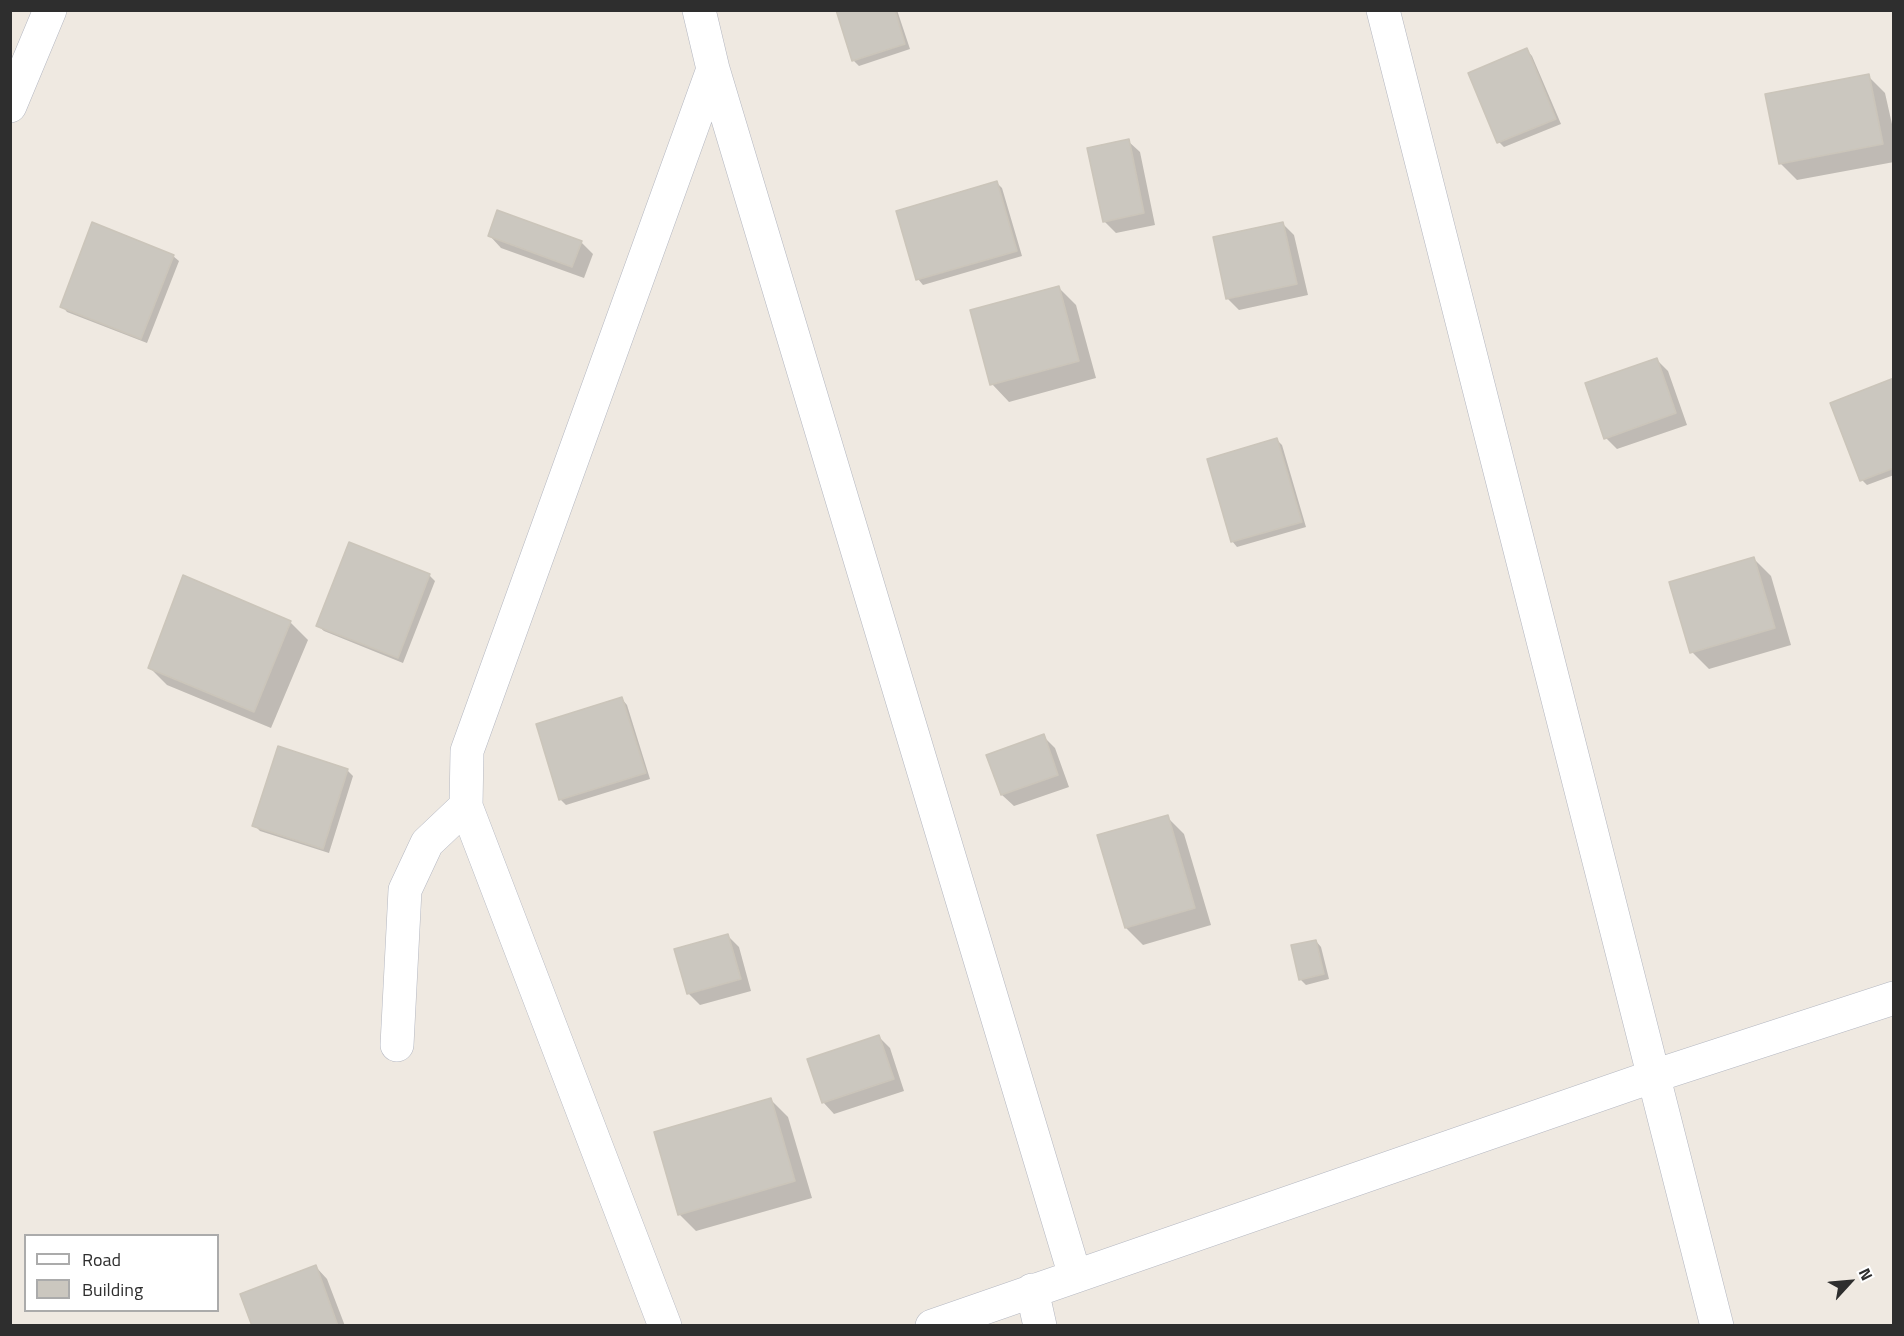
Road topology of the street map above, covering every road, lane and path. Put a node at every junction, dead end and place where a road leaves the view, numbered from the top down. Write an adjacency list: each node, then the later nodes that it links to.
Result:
1 (50, 10): 5 (street)
2 (699, 10): 4 (street)
3 (1383, 10): 9 (street)
4 (713, 69): 6 (street); 10 (street)
5 (10, 106)
6 (466, 806): 8 (street); 12 (street)
7 (1893, 998): 9 (street)
8 (397, 1045)
9 (1654, 1076): 10 (street); 15 (street)
10 (1075, 1276): 11 (street)
11 (1032, 1290): 13 (street); 14 (street)
12 (665, 1326)
13 (932, 1326)
14 (1040, 1326)
15 (1717, 1326)

